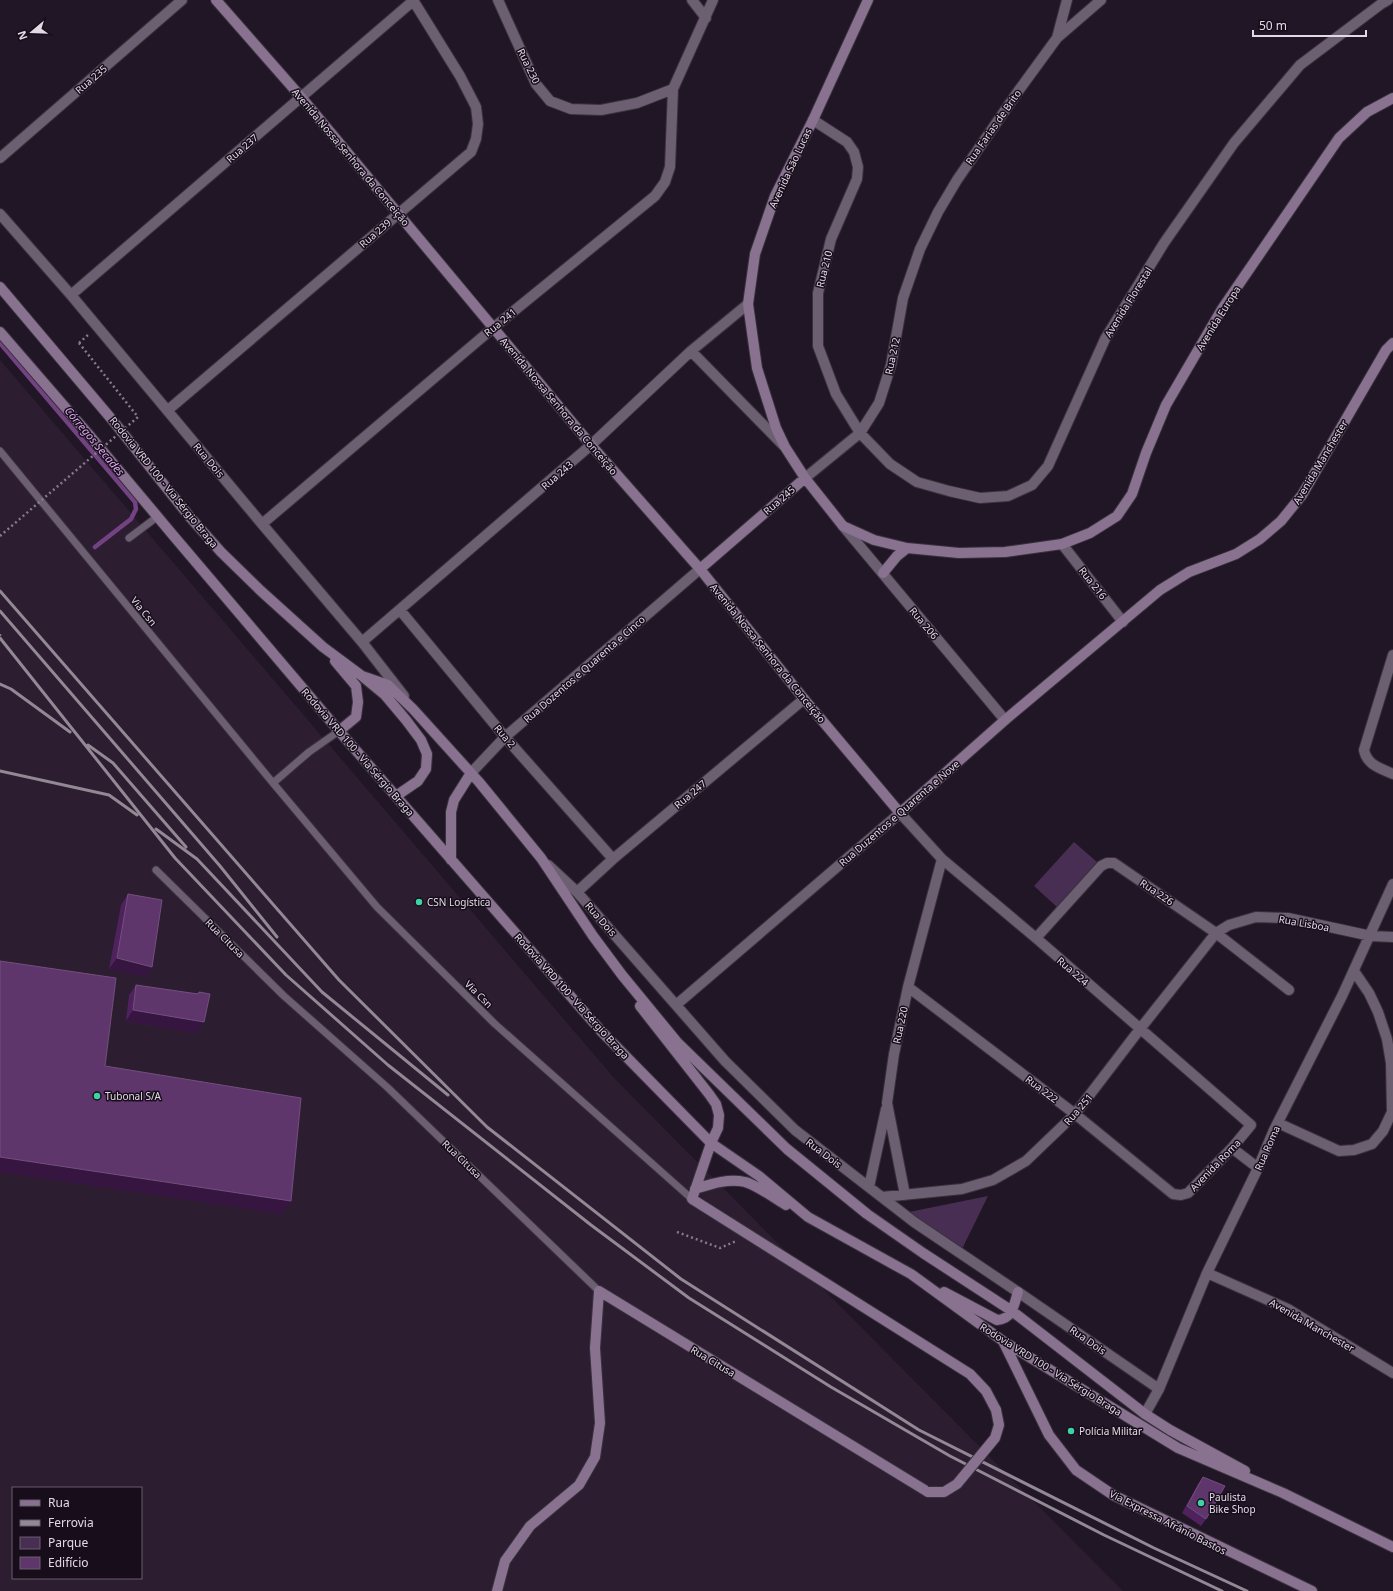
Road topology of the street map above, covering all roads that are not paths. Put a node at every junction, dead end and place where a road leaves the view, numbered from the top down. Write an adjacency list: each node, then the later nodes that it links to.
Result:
1 (182, 0): 17 (street, Rua 235)
2 (216, 0): 14 (main road, Avenida Nossa Senhora da Conceição)
3 (413, 0): 14 (street, Rua 237); 18 (street, Rua 239)
4 (498, 0): 13 (street, Rua 230)
5 (692, 0): 11 (street)
6 (713, 0): 11 (street)
7 (868, 0): 16 (main road, Avenida São Lucas)
8 (1067, 0): 12 (street)
9 (1101, 0): 12 (street, Rua Farias de Brito)
10 (1388, 0): 29 (street, Avenida Florestal)
11 (706, 18): 13 (street)
12 (1057, 38): 20 (street, Rua Farias de Brito)
13 (673, 89): 24 (street, Rua 241)
14 (302, 97): 18 (main road, Avenida Nossa Senhora da Conceição); 22 (street, Rua 237)
15 (1393, 98): 38 (main road, Avenida Europa)
16 (813, 120): 23 (main road, Avenida São Lucas); 29 (street, Rua 210)
17 (0, 158)
18 (399, 213): 24 (main road, Avenida Nossa Senhora da Conceição); 28 (street, Rua 239)
19 (0, 214): 22 (street, Rua Dois)
20 (911, 273): 29 (street, Rua 212)
21 (0, 287): 45 (main road, Rodovia VRD 100 - Via Sérgio Braga)
22 (71, 295): 28 (street, Rua Dois)
23 (748, 304): 27 (street, Rua 243); 31 (main road, Avenida São Lucas)
24 (493, 328): 30 (main road, Avenida Nossa Senhora da Conceição); 35 (street, Rua 241)
25 (0, 332): 34 (main road, Rodovia VRD 100 - Via Sérgio Braga)
26 (1393, 344): 43 (main road, Avenida Manchester)
27 (691, 352): 30 (street, Rua 243); 31 (street)
28 (168, 410): 35 (street, Rua Dois)
29 (860, 433): 33 (street, Rua 245)
30 (591, 445): 40 (main road, Avenida Nossa Senhora da Conceição); 42 (street, Rua 243)
31 (785, 447): 33 (main road, Avenida São Lucas)
32 (0, 452): 55 (lane, Via Csn)
33 (805, 478): 36 (main road, Avenida São Lucas); 40 (main road, Rua 245)
34 (157, 517): 37 (lane); 51 (main road, Rodovia VRD 100 - Via Sérgio Braga)
35 (262, 524): 44 (street, Rua Dois)
36 (844, 526): 39 (main road, Avenida Europa); 41 (street, Rua 206)
37 (129, 538)
38 (1062, 544): 39 (main road, Avenida Europa); 43 (street, Rua 216)
39 (907, 548): 41 (main road)
40 (700, 569): 48 (main road, Avenida Nossa Senhora da Conceição); 52 (street, Rua Dozentos e Quarenta e Cinco)
41 (883, 574): 50 (street, Rua 206)
42 (400, 610): 44 (street, Rua 243); 52 (street, Rua 2)
43 (1123, 622): 50 (main road, Rua Duzentos e Quarenta e Nove)
44 (362, 642): 49 (street, Rua Dois)
45 (323, 647): 47 (main road, Rodovia VRD 100 - Via Sérgio Braga); 51 (main road)
46 (1393, 655): 54 (street)
47 (362, 676): 49 (main road, Rodovia VRD 100 - Via Sérgio Braga); 56 (main road)
48 (804, 698): 57 (main road, Avenida Nossa Senhora da Conceição); 59 (street, Rua 247)
49 (413, 709): 53 (main road, Rodovia VRD 100 - Via Sérgio Braga)
50 (1005, 720): 57 (main road, Rua Duzentos e Quarenta e Nove)
51 (339, 731): 55 (lane); 56 (main road, Rodovia VRD 100 - Via Sérgio Braga)
52 (505, 737): 53 (street, Rua Dozentos e Quarenta e Cinco); 59 (street, Rua 2)
53 (471, 773): 58 (main road, Rodovia VRD 100 - Via Sérgio Braga); 61 (main road)
54 (1393, 774)
55 (273, 783): 83 (lane, Via Csn)
56 (396, 796): 61 (main road, Rodovia VRD 100 - Via Sérgio Braga)
57 (900, 813): 60 (street, Rua 224); 73 (street, Rua Duzentos e Quarenta e Nove)
58 (541, 858): 64 (street, Rua Dois); 66 (main road, Rodovia VRD 100 - Via Sérgio Braga)
59 (613, 859): 64 (street, Rua 247)
60 (942, 859): 69 (street, Rua 224); 71 (street, Rua 220)
61 (451, 860): 79 (main road, Rodovia VRD 100 - Via Sérgio Braga)
62 (156, 870): 90 (lane, Rua Citusa)
63 (1393, 884): 67 (street, Rua Roma)
64 (577, 892): 73 (street, Rua Dois)
65 (1216, 932): 67 (street, Rua Lisboa); 69 (street, Rua 226); 72 (street, Rua 226); 74 (street, Rua 251)
66 (593, 936): 79 (main road); 92 (main road, Rodovia VRD 100 - Via Sérgio Braga)
67 (1371, 936): 68 (street, Rua Lisboa); 70 (street, Rua Roma)
68 (1393, 937)
69 (1036, 938): 74 (street, Rua 224)
70 (1354, 971): 77 (street, Rua Roma); 77 (street)
71 (908, 987): 75 (street, Rua 220); 76 (street, Rua 222)
72 (1289, 990)
73 (676, 1005): 82 (street, Rua Dois)
74 (1140, 1029): 76 (street, Rua 251); 78 (street, Rua 224)
75 (887, 1103): 82 (street); 85 (street, Rua 220)
76 (1075, 1114): 84 (street, Rua 222); 85 (street, Rua 251)
77 (1278, 1123): 81 (street, Rua Roma)
78 (1251, 1125): 80 (street, Avenida Roma)
79 (711, 1143): 83 (main road); 87 (main road, Rodovia VRD 100 - Via Sérgio Braga)
80 (1232, 1148): 81 (street); 84 (street, Avenida Roma)
81 (1258, 1168): 88 (street, Rua Roma)
82 (869, 1187): 86 (street, Rua Dois)
83 (694, 1194): 87 (main road); 90 (main road, Rua Citusa, bridge)
84 (1173, 1194)
85 (905, 1195): 86 (street, Rua 251)
86 (882, 1197): 91 (street, Rua Dois)
87 (808, 1217): 89 (main road, Rodovia VRD 100 - Via Sérgio Braga)
88 (1207, 1273): 94 (street, Avenida Manchester); 95 (street, Rua Roma)
89 (911, 1274): 92 (main road); 93 (main road, Rodovia VRD 100 - Via Sérgio Braga)
90 (599, 1291): 99 (main road)
91 (1018, 1292): 92 (main road); 95 (street, Rua Dois)
92 (1012, 1311): 96 (main road, Rodovia VRD 100 - Via Sérgio Braga)
93 (1003, 1341): 97 (main road, Rodovia VRD 100 - Via Sérgio Braga); 100 (main road, Via Expressa Afrânio Bastos)
94 (1393, 1373)
95 (1159, 1389): 96 (street, Rua Roma)
96 (1145, 1414): 97 (main road, Rodovia VRD 100 - Via Sérgio Braga)
97 (1283, 1493): 98 (main road, Rodovia VRD 100 - Via Sérgio Braga)
98 (1393, 1547)
99 (497, 1591)
100 (1312, 1591)

